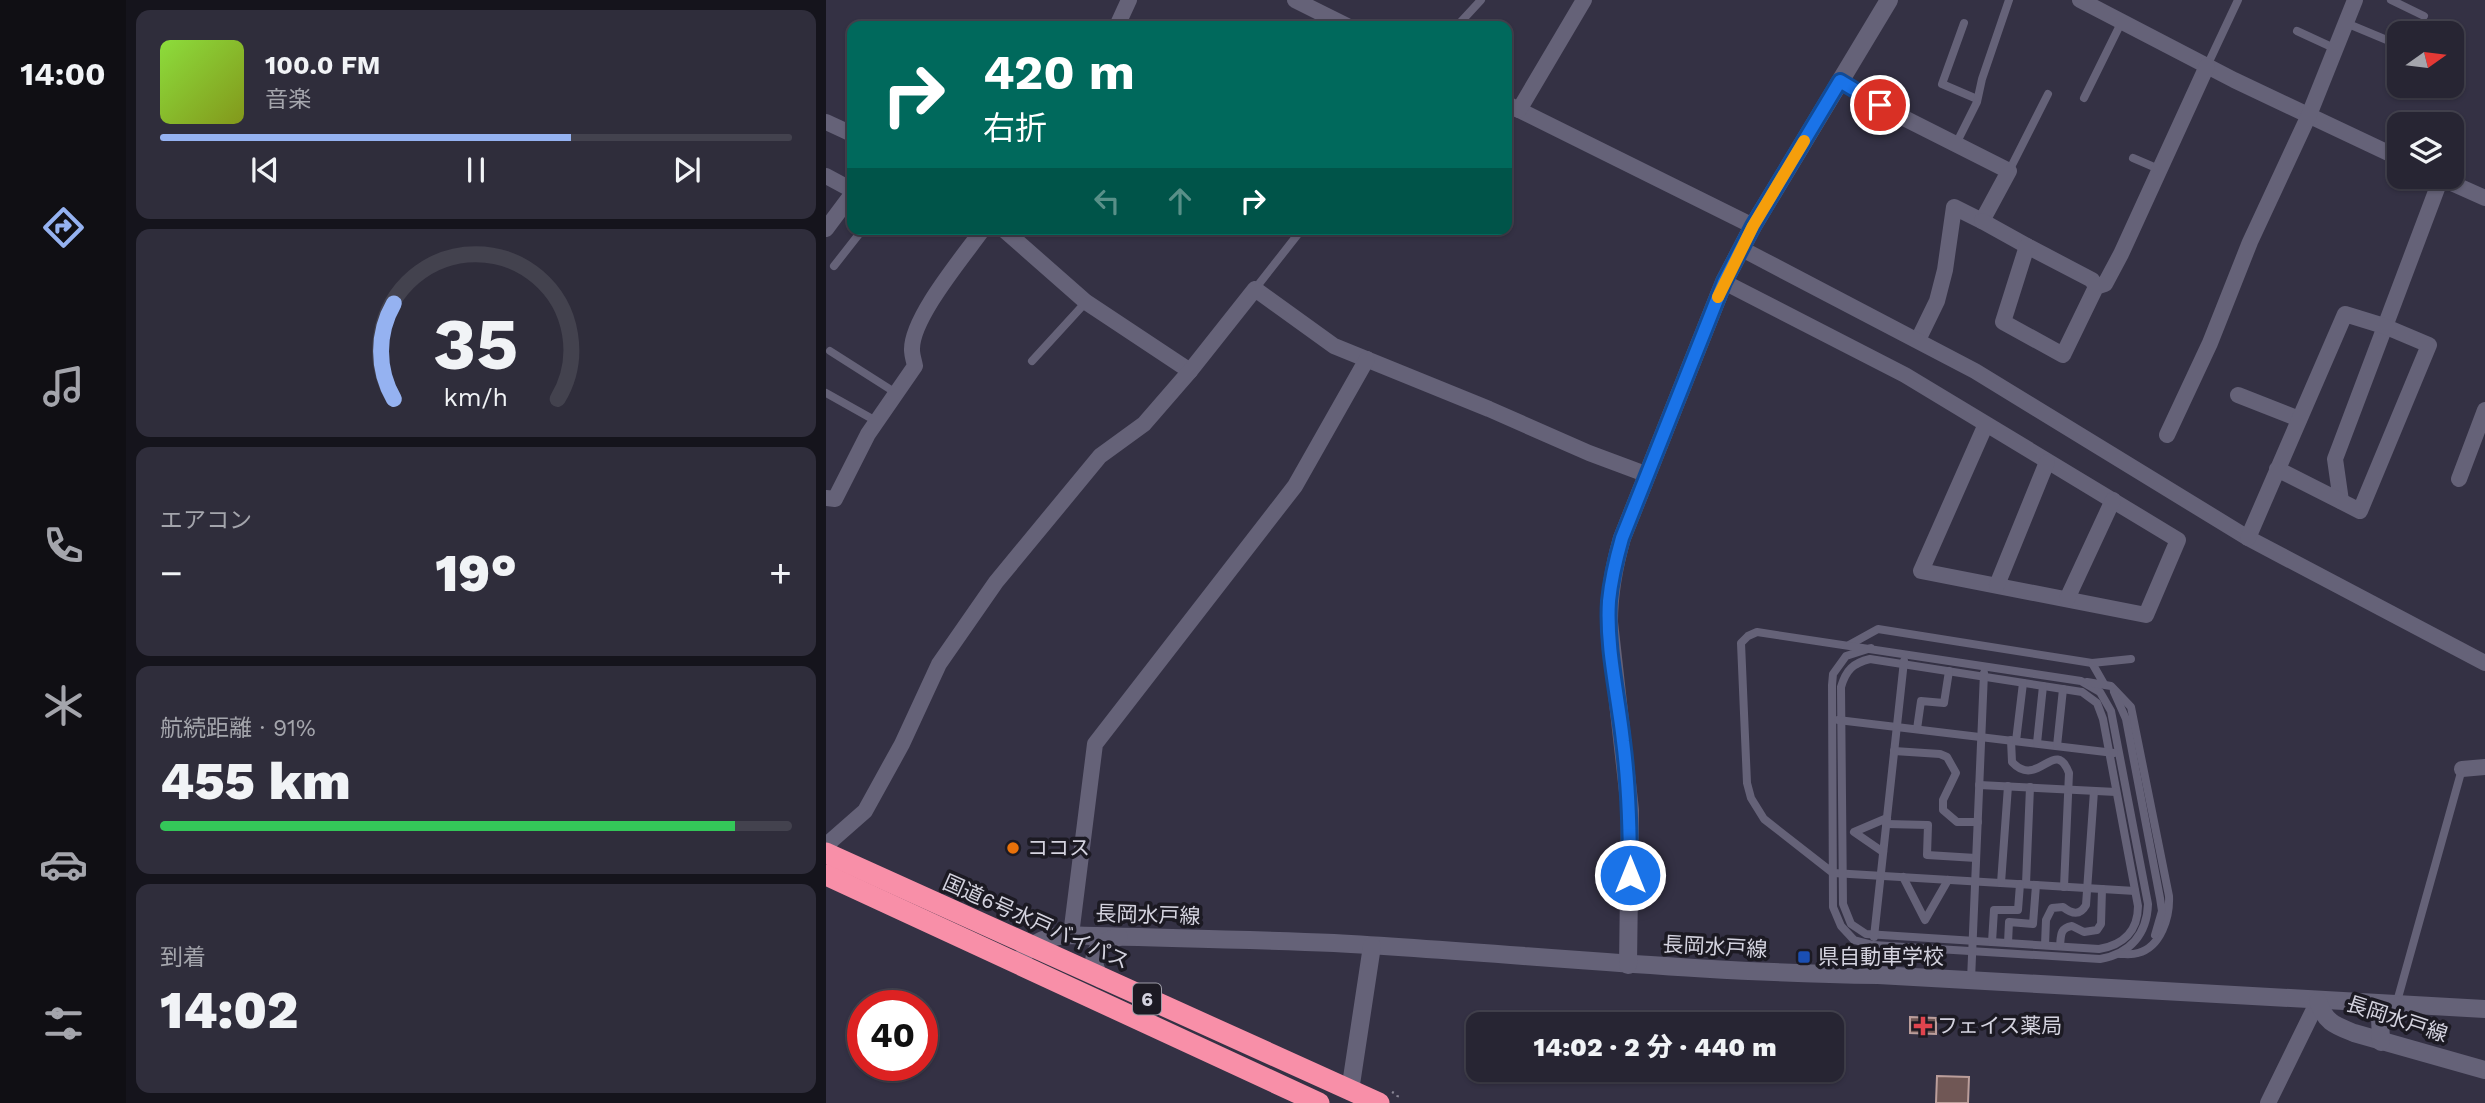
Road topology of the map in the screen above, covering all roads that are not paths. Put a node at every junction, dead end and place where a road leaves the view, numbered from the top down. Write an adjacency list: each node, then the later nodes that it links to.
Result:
1 (1129, 0): 12 (street)
2 (1295, 0): 13 (street)
3 (1481, 0): 14 (lane)
4 (1584, 0): 26 (street)
5 (1889, 0): 22 (main road)
6 (2010, 0): 24 (lane)
7 (2080, 0): 15 (street)
8 (2238, 0): 21 (lane)
9 (2355, 0): 17 (street)
10 (2391, 0): 11 (lane)
11 (2424, 16)
12 (1119, 21)
13 (1337, 21)
14 (1462, 21)
15 (2122, 21): 21 (street); 25 (lane)
16 (1964, 23): 24 (lane)
17 (2346, 23): 19 (lane); 20 (street)
18 (2297, 31): 20 (lane)
19 (2387, 40)
20 (2336, 49): 27 (street)
21 (2207, 66): 27 (street); 33 (street)
22 (1840, 81): 30 (street); 42 (main road)
23 (2048, 94): 34 (lane)
24 (1977, 99): 30 (lane)
25 (2084, 99)
26 (1513, 107): 42 (street)
27 (2309, 115): 31 (street); 68 (street)
28 (826, 122): 29 (street)
29 (847, 132)
30 (1956, 144): 34 (street)
31 (2387, 152)
32 (2133, 158): 33 (lane)
33 (2161, 170): 52 (street)
34 (2009, 172): 41 (street)
35 (826, 176): 36 (street)
36 (847, 189)
37 (2436, 189): 55 (street)
38 (2464, 189): 39 (street)
39 (2485, 198)
40 (847, 199): 43 (street)
41 (1982, 221): 48 (street); 56 (street)
42 (1753, 226): 49 (main road)
43 (826, 229)
44 (858, 235): 50 (lane)
45 (979, 235): 62 (street)
46 (1010, 235): 54 (street)
47 (1299, 235): 53 (lane)
48 (2027, 246): 52 (street); 52 (street)
49 (1741, 249): 51 (main road); 56 (street)
50 (834, 266)
51 (1724, 282): 67 (street); 71 (main road)
52 (2096, 287)
53 (1255, 289): 58 (street); 60 (street)
54 (1086, 302): 59 (lane); 60 (street)
55 (2384, 326): 65 (street); 75 (street); 75 (street)
56 (1918, 340): 76 (street)
57 (830, 351): 62 (lane)
58 (1367, 359): 71 (street); 131 (street)
59 (1032, 361)
60 (1190, 371): 113 (street)
61 (826, 393): 66 (lane)
62 (896, 393): 66 (street)
63 (2238, 395): 65 (street)
64 (2485, 410): 72 (street)
65 (2299, 419): 70 (street)
66 (876, 421): 73 (street)
67 (1986, 424): 69 (street); 77 (street)
68 (2167, 435)
69 (2047, 462): 74 (street); 77 (street)
70 (2277, 469): 75 (street); 76 (street)
71 (1648, 475): 144 (main road)
72 (2459, 479)
73 (826, 498)
74 (2113, 500): 78 (street); 78 (street)
75 (2341, 501)
76 (2248, 538): 84 (street)
77 (1997, 585): 78 (street)
78 (2067, 599)
79 (1849, 645): 80 (lane); 83 (lane); 116 (lane)
80 (1871, 648): 81 (lane); 92 (lane)
81 (1904, 659): 85 (lane); 86 (lane); 93 (lane); 94 (lane)
82 (2131, 659): 83 (lane)
83 (2092, 663): 89 (lane)
84 (2485, 663)
85 (1949, 671): 86 (lane); 95 (lane)
86 (1984, 672): 87 (lane); 88 (lane); 96 (lane)
87 (2081, 681): 89 (lane); 102 (lane)
88 (2023, 682): 90 (lane); 97 (lane)
89 (2108, 685): 142 (lane)
90 (2043, 686): 91 (lane); 98 (lane)
91 (2063, 689): 99 (lane); 101 (lane)
92 (1832, 719): 93 (lane); 116 (lane)
93 (1842, 720): 94 (lane); 117 (lane)
94 (1897, 726): 95 (lane); 100 (lane)
95 (1917, 729): 96 (lane)
96 (1981, 737): 97 (lane); 105 (lane)
97 (2014, 741): 98 (lane); 108 (lane)
98 (2037, 743): 99 (lane)
99 (2057, 746): 101 (lane)
100 (1894, 751): 111 (lane); 112 (lane)
101 (2109, 752): 102 (lane); 110 (lane)
102 (2120, 753): 142 (lane)
103 (2485, 767): 104 (street)
104 (2462, 769): 148 (lane)
105 (1979, 785): 106 (lane); 112 (lane)
106 (2008, 786): 107 (lane); 123 (lane)
107 (2030, 787): 108 (lane); 124 (lane)
108 (2069, 789): 109 (lane); 126 (lane)
109 (2094, 791): 110 (lane); 127 (lane)
110 (2116, 792): 129 (lane)
111 (1886, 821): 114 (lane); 114 (lane); 115 (lane)
112 (1978, 822): 115 (lane)
113 (826, 851): 138 (highway, 国道6号水戸バイパス / 6)
114 (1883, 852): 119 (lane)
115 (1976, 858): 122 (lane)
116 (1833, 873): 117 (lane); 136 (lane)
117 (1843, 873): 119 (lane); 130 (lane)
118 (826, 875): 143 (highway, 6)
119 (1880, 876): 120 (lane); 130 (lane)
120 (1903, 877): 121 (lane); 121 (lane)
121 (1948, 880): 122 (lane)
122 (1975, 881): 123 (lane); 133 (lane)
123 (2001, 883): 124 (lane)
124 (2023, 884): 125 (lane); 134 (lane)
125 (2036, 885): 126 (lane); 135 (lane)
126 (2064, 887): 127 (lane)
127 (2087, 888): 128 (lane); 137 (lane)
128 (2102, 889): 129 (lane); 140 (lane)
129 (2135, 891): 140 (lane)
130 (1874, 934): 133 (lane); 136 (lane)
131 (1071, 935): 132 (main road, 長岡水戸線); 138 (main road, 長岡水戸線)
132 (1119, 937): 139 (main road, 長岡水戸線); 145 (main road)
133 (1972, 940): 134 (lane); 141 (lane)
134 (1992, 942): 135 (lane)
135 (2008, 943): 137 (lane)
136 (1873, 945): 141 (lane)
137 (2045, 945): 140 (lane)
138 (1029, 946): 143 (main road); 145 (highway, 国道6号水戸バイパス / 6)
139 (1371, 946): 144 (main road, 長岡水戸線); 152 (main road)
140 (2060, 946)
141 (1972, 951): 142 (lane); 146 (lane)
142 (2119, 954)
143 (1017, 964): 153 (highway, 6)
144 (1628, 965): 146 (main road, 長岡水戸線)
145 (1101, 979): 152 (highway, 国道6号水戸バイパス / 6)
146 (1971, 981): 147 (main road, 長岡水戸線)
147 (2318, 1001): 148 (main road); 150 (main road, 長岡水戸線); 155 (street)
148 (2396, 1005): 149 (main road); 150 (main road)
149 (2485, 1009)
150 (2381, 1042): 151 (main road, 長岡水戸線)
151 (2485, 1070)
152 (1350, 1091): 154 (highway, 国道6号水戸バイパス / 6)
153 (1319, 1103)
154 (1379, 1103)
155 (2268, 1103)

